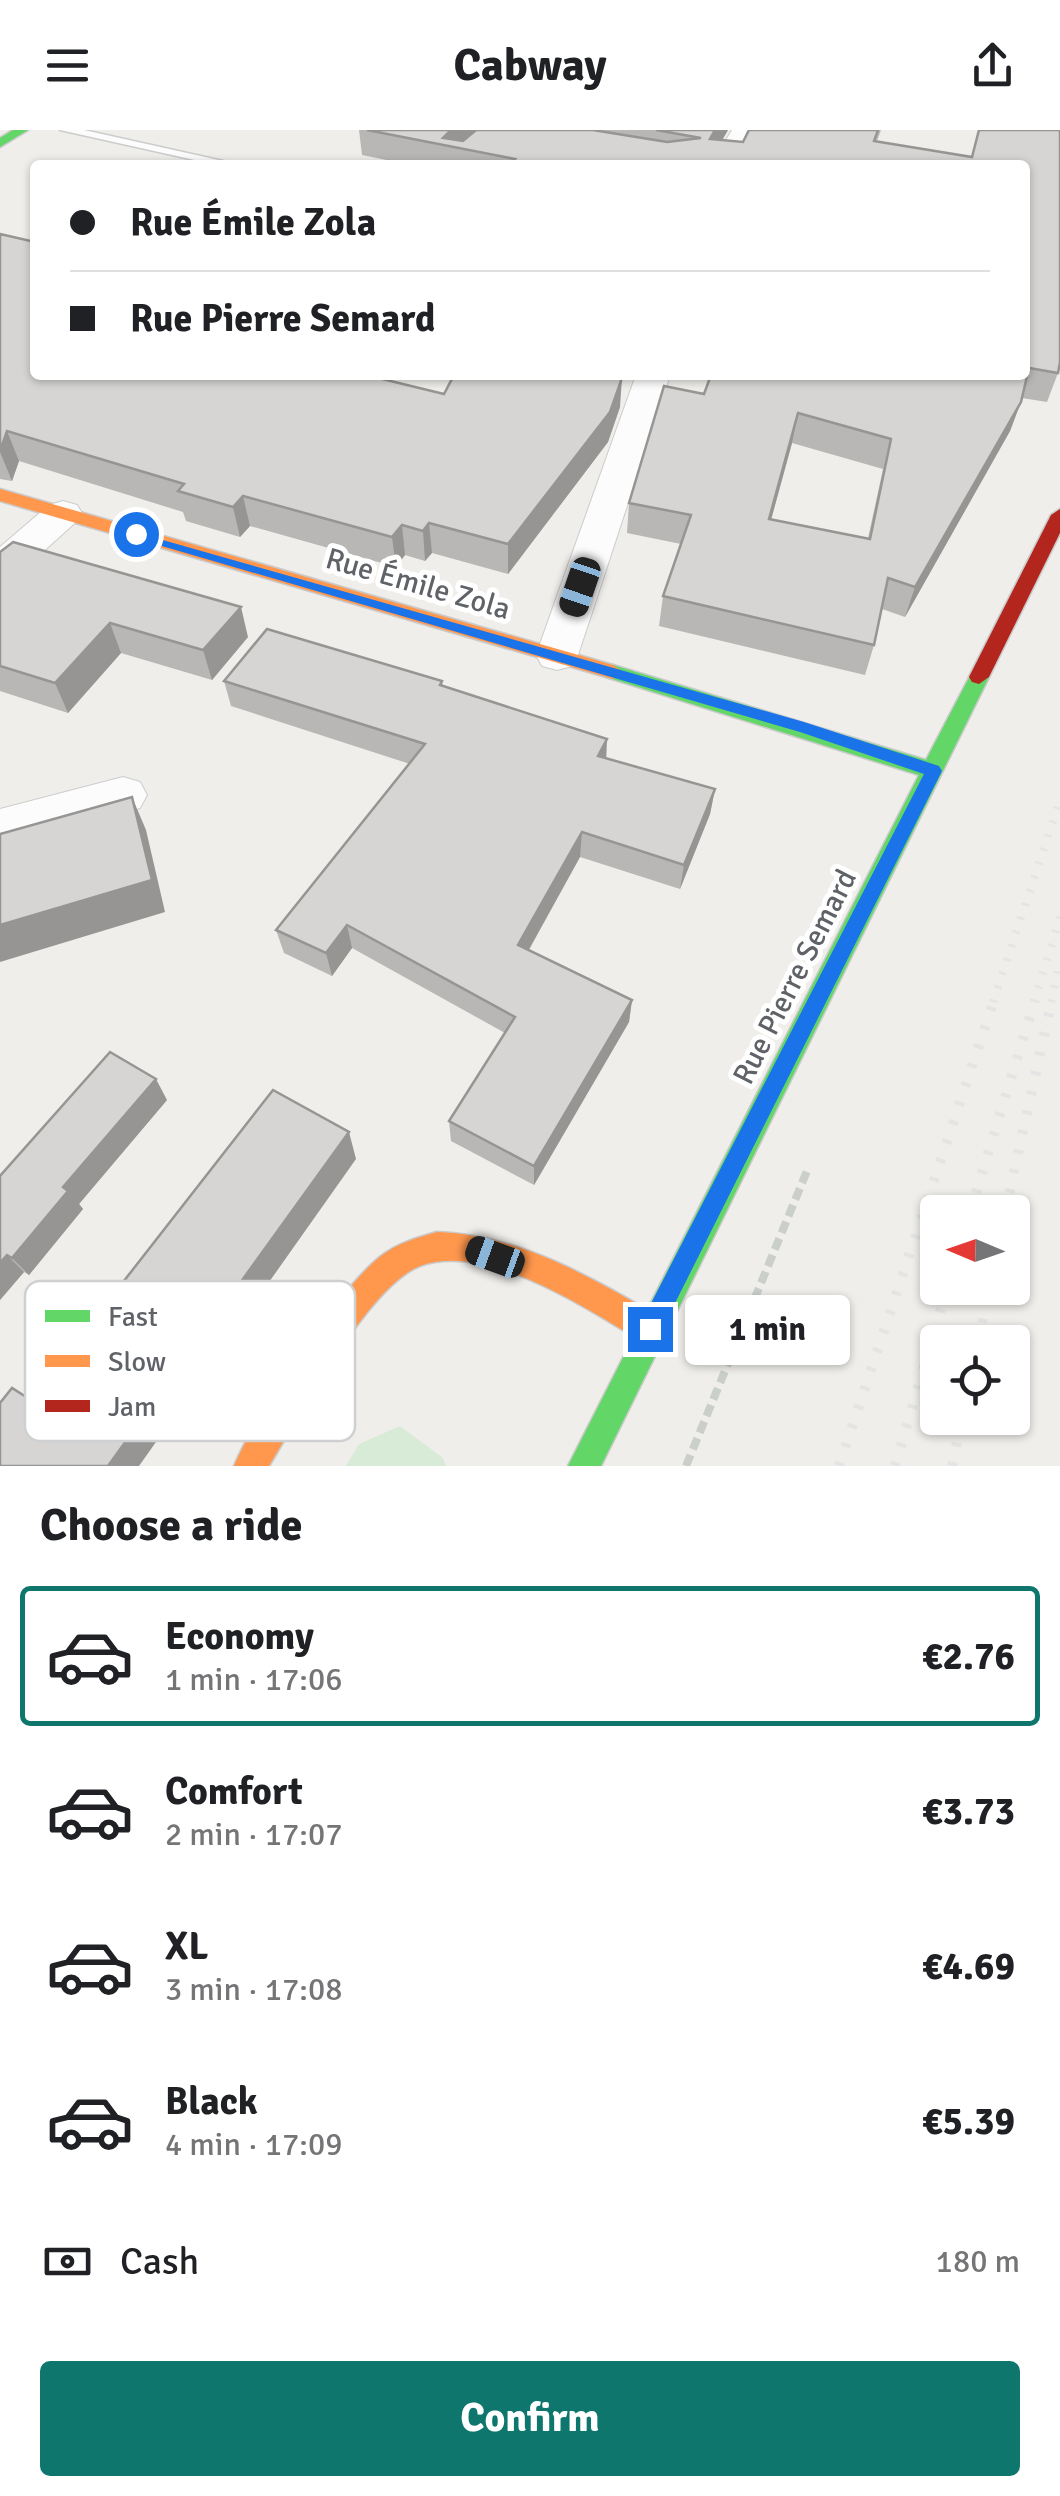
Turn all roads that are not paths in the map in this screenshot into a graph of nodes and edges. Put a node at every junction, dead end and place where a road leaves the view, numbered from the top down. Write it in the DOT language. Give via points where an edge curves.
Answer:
graph roads {
  1 [pos="22,130"];
  2 [pos="66,130"];
  3 [pos="745,130"];
  4 [pos="0,143"];
  5 [pos="211,160"];
  6 [pos="728,160"];
  7 [pos="651,380"];
  8 [pos="0,495"];
  9 [pos="63,512"];
  10 [pos="1060,515"];
  11 [pos="0,569"];
  12 [pos="557,655"];
  13 [pos="934,771"];
  14 [pos="123,795"];
  15 [pos="0,828"];
  16 [pos="355,1311"];
  17 [pos="650,1329"];
  18 [pos="267,1441"];
  19 [pos="250,1466"];
  20 [pos="584,1466"];
  1 -- 4 [label="street"];
  2 -- 5 [label="lane"];
  3 -- 6 [label="street"];
  7 -- 12 [label="street"];
  8 -- 9 [label="street, Rue Émile Zola"];
  9 -- 11 [label="street"];
  9 -- 12 [label="street, Rue Émile Zola"];
  10 -- 13 [label="street, Rue Pierre Semard"];
  12 -- 13 [label="street, Rue Émile Zola"];
  13 -- 17 [label="street, Rue Pierre Semard"];
  14 -- 15 [label="street"];
  16 -- 17 [label="street" via="373,1284 409,1254 464,1246 589,1292"];
  17 -- 20 [label="street, Rue Pierre Semard"];
  18 -- 19 [label="street"];
}
